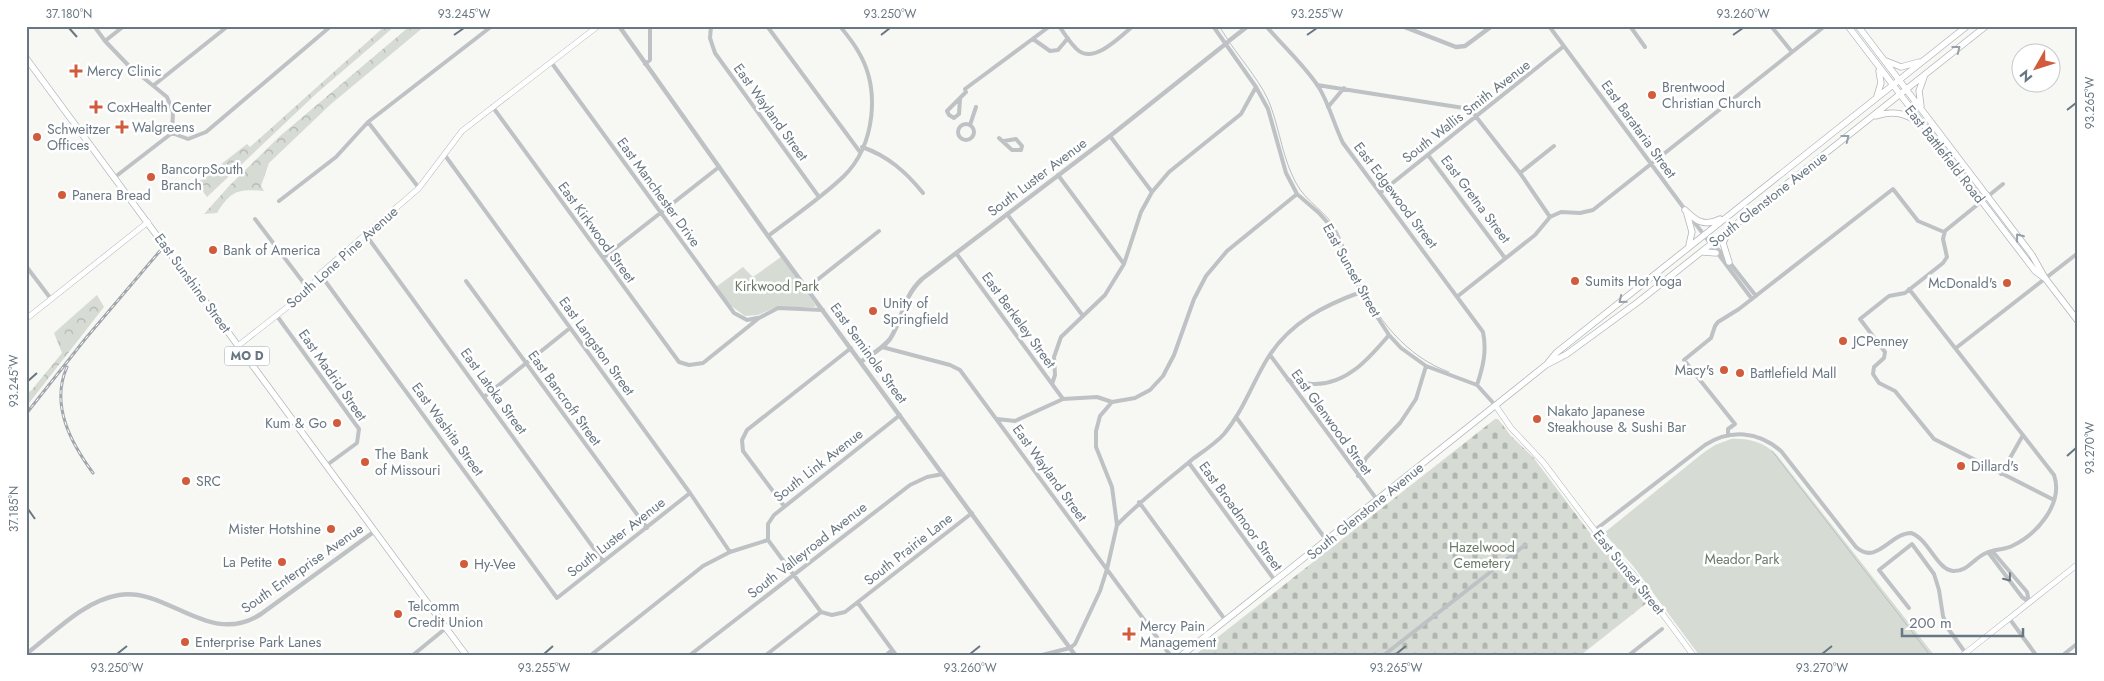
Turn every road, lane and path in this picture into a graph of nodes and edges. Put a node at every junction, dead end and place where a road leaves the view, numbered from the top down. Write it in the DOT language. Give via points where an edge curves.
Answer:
graph roads {
  1 [pos="94,26"];
  2 [pos="124,26"];
  3 [pos="228,26"];
  4 [pos="331,26"];
  5 [pos="492,26"];
  6 [pos="598,26"];
  7 [pos="619,26"];
  8 [pos="650,26"];
  9 [pos="711,26"];
  10 [pos="766,26"];
  11 [pos="840,26"];
  12 [pos="1050,26"];
  13 [pos="1059,26"];
  14 [pos="1133,26"];
  15 [pos="1213,26"];
  16 [pos="1248,26"];
  17 [pos="1266,26"];
  18 [pos="1402,26"];
  19 [pos="1492,26"];
  20 [pos="1549,26"];
  21 [pos="1630,26"];
  22 [pos="1772,26"];
  23 [pos="1825,26"];
  24 [pos="1848,26"];
  25 [pos="1858,26"];
  26 [pos="1967,26"];
  27 [pos="1986,26"];
  28 [pos="1068,38"];
  29 [pos="1033,39"];
  30 [pos="105,41"];
  31 [pos="1228,41"];
  32 [pos="1564,46"];
  33 [pos="1645,47"];
  34 [pos="1792,52"];
  35 [pos="1882,57"];
  36 [pos="26,58"];
  37 [pos="550,61"];
  38 [pos="1924,61"];
  39 [pos="645,64"];
  40 [pos="1876,65"];
  41 [pos="1929,71"];
  42 [pos="1899,80"];
  43 [pos="154,85"];
  44 [pos="1317,85"];
  45 [pos="1892,86"];
  46 [pos="1256,87"];
  47 [pos="1344,88"];
  48 [pos="1906,90"];
  49 [pos="1899,96"];
  50 [pos="960,98"];
  51 [pos="1874,100"];
  52 [pos="492,106"];
  53 [pos="976,107"];
  54 [pos="1328,107"];
  55 [pos="1924,113"];
  56 [pos="1476,116"];
  57 [pos="1870,118"];
  58 [pos="368,122"];
  59 [pos="970,125"];
  60 [pos="1924,128"];
  61 [pos="172,133"];
  62 [pos="1110,136"];
  63 [pos="999,138"];
  64 [pos="1004,141"];
  65 [pos="1554,146"];
  66 [pos="862,147"];
  67 [pos="860,152"];
  68 [pos="444,154"];
  69 [pos="1428,154"];
  70 [pos="1650,164"];
  71 [pos="719,167"];
  72 [pos="1520,173"];
  73 [pos="1058,174"];
  74 [pos="115,177"];
  75 [pos="2003,184"];
  76 [pos="419,188"];
  77 [pos="1152,192"];
  78 [pos="923,193"];
  79 [pos="1380,193"];
  80 [pos="1297,194"];
  81 [pos="1987,197"];
  82 [pos="818,198"];
  83 [pos="279,200"];
  84 [pos="1981,201"];
  85 [pos="1685,210"];
  86 [pos="660,213"];
  87 [pos="1731,213"];
  88 [pos="1007,214"];
  89 [pos="1550,217"];
  90 [pos="255,219"];
  91 [pos="148,222"];
  92 [pos="1730,230"];
  93 [pos="879,231"];
  94 [pos="1944,232"];
  95 [pos="366,235"];
  96 [pos="1704,235"];
  97 [pos="768,236"];
  98 [pos="1711,244"];
  99 [pos="1686,249"];
  100 [pos="1701,252"];
  101 [pos="956,253"];
  102 [pos="1716,253"];
  103 [pos="2078,253"];
  104 [pos="603,258"];
  105 [pos="1505,258"];
  106 [pos="1729,262"];
  107 [pos="1124,264"];
  108 [pos="26,266"];
  109 [pos="320,274"];
  110 [pos="2045,278"];
  111 [pos="466,281"];
  112 [pos="807,288"];
  113 [pos="1909,289"];
  114 [pos="309,290"];
  115 [pos="1361,292"];
  116 [pos="1458,296"];
  117 [pos="1756,296"];
  118 [pos="1752,299"];
  119 [pos="51,300"];
  120 [pos="824,310"];
  121 [pos="277,316"];
  122 [pos="1082,316"];
  123 [pos="759,318"];
  124 [pos="26,319"];
  125 [pos="2078,321"];
  126 [pos="570,328"];
  127 [pos="1389,335"];
  128 [pos="239,345"];
  129 [pos="882,347"];
  130 [pos="851,348"];
  131 [pos="1956,348"];
  132 [pos="1270,355"];
  133 [pos="862,361"];
  134 [pos="526,363"];
  135 [pos="1546,365"];
  136 [pos="1426,366"];
  137 [pos="1288,380"];
  138 [pos="1052,384"];
  139 [pos="1477,385"];
  140 [pos="484,397"];
  141 [pos="1062,399"];
  142 [pos="1112,402"];
  143 [pos="1496,406"];
  144 [pos="900,415"];
  145 [pos="1236,418"];
  146 [pos="997,419"];
  147 [pos="1728,435"];
  148 [pos="2023,435"];
  149 [pos="1189,463"];
  150 [pos="327,465"];
  151 [pos="943,474"];
  152 [pos="2001,474"];
  153 [pos="1358,476"];
  154 [pos="690,493"];
  155 [pos="2054,500"];
  156 [pos="1378,501"];
  157 [pos="1139,502"];
  158 [pos="784,506"];
  159 [pos="972,513"];
  160 [pos="1117,525"];
  161 [pos="646,528"];
  162 [pos="1595,530"];
  163 [pos="374,531"];
  164 [pos="768,540"];
  165 [pos="1327,541"];
  166 [pos="1525,545"];
  167 [pos="2006,548"];
  168 [pos="730,552"];
  169 [pos="1990,552"];
  170 [pos="603,561"];
  171 [pos="2005,564"];
  172 [pos="2078,564"];
  173 [pos="1107,569"];
  174 [pos="793,574"];
  175 [pos="1276,582"];
  176 [pos="557,598"];
  177 [pos="2029,602"];
  178 [pos="858,603"];
  179 [pos="1909,608"];
  180 [pos="821,612"];
  181 [pos="2009,618"];
  182 [pos="1226,621"];
  183 [pos="446,628"];
  184 [pos="1662,628"];
  185 [pos="2078,643"];
  186 [pos="1070,648"];
  187 [pos="892,650"];
  188 [pos="26,654"];
  189 [pos="1965,654"];
  190 [pos="413,655"];
  191 [pos="466,655"];
  192 [pos="591,655"];
  193 [pos="690,655"];
  194 [pos="766,655"];
  195 [pos="886,655"];
  196 [pos="896,655"];
  197 [pos="1042,655"];
  198 [pos="1075,655"];
  199 [pos="1170,655"];
  200 [pos="1182,655"];
  201 [pos="1384,655"];
  202 [pos="1629,655"];
  203 [pos="1693,655"];
  204 [pos="2036,655"];
  205 [pos="2063,655"];
  1 -- 30 [label="street"];
  2 -- 30 [label="street"];
  3 -- 43 [label="street"];
  4 -- 61 [label="street" via="206,132 188,139"];
  5 -- 58 [label="street"];
  6 -- 37 [label="main road, South Lone Pine Avenue"];
  7 -- 39 [label="street, East Seminole Street"];
  8 -- 39 [label="street" via="650,60"];
  9 -- 82 [label="street, East Wayland Street" via="710,38 715,53"];
  10 -- 67 [label="street"];
  11 -- 66 [label="street" via="859,52 870,83 872,118"];
  12 -- 29 [label="street"];
  13 -- 28 [label="street"];
  14 -- 28 [label="street" via="1098,53 1079,52"];
  15 -- 31 [label="street, East Sunset Street"];
  16 -- 31 [label="street, South Luster Avenue"];
  17 -- 44 [label="street, East Edgewood Street"];
  18 -- 19 [label="street" via="1456,47 1465,46"];
  20 -- 32 [label="street, East Barataria Street"];
  21 -- 33 [label="street"];
  22 -- 34 [label="street"];
  23 -- 34 [label="street"];
  24 -- 40 [label="main road, East Battlefield Road"];
  25 -- 35 [label="main road, East Battlefield Road"];
  26 -- 38 [label="main road, South Glenstone Avenue"];
  41 -- 27 [label="main road, South Glenstone Avenue, one-way"];
  28 -- 29 [label="street" via="1058,50 1050,50"];
  29 -- 50 [label="street"];
  30 -- 43 [label="street" via="129,66"];
  31 -- 46 [label="street, East Sunset Street"];
  31 -- 62 [label="street, South Luster Avenue"];
  32 -- 56 [label="street, South Wallis Smith Avenue"];
  32 -- 70 [label="street, East Barataria Street"];
  34 -- 70 [label="street"];
  35 -- 38 [label="main road" via="1901,67"];
  35 -- 42 [label="main road, East Battlefield Road"];
  36 -- 74 [label="main road, East Sunshine Street / MO D"];
  37 -- 52 [label="main road, South Lone Pine Avenue"];
  37 -- 86 [label="street, East Manchester Drive"];
  38 -- 42 [label="main road, South Glenstone Avenue"];
  39 -- 71 [label="street, East Seminole Street"];
  40 -- 45 [label="main road, East Battlefield Road"];
  40 -- 51 [label="main road" via="1881,83"];
  41 -- 48 [label="main road, South Glenstone Avenue"];
  41 -- 55 [label="main road" via="1919,91"];
  42 -- 45 [label="main road, South Glenstone Avenue"];
  42 -- 48 [label="main road, East Battlefield Road"];
  43 -- 61 [label="street" via="167,97 173,112"];
  44 -- 47 [label="street"];
  44 -- 54 [label="street, East Edgewood Street"];
  45 -- 49 [label="main road, East Battlefield Road"];
  45 -- 51 [label="main road, South Glenstone Avenue"];
  46 -- 77 [label="street" via="1241,114 1169,172"];
  46 -- 80 [label="street, East Sunset Street" via="1268,108 1286,173"];
  47 -- 54 [label="street"];
  47 -- 56 [label="street" via="1470,109"];
  48 -- 49 [label="main road, South Glenstone Avenue"];
  48 -- 55 [label="main road, East Battlefield Road"];
  49 -- 57 [label="main road, South Glenstone Avenue"];
  49 -- 60 [label="main road, East Battlefield Road"];
  50 -- 50 [label="street" via="947,111 949,116 954,118 959,114"];
  51 -- 87 [label="main road, South Glenstone Avenue"];
  52 -- 68 [label="main road, South Lone Pine Avenue" via="462,131"];
  52 -- 104 [label="street, East Kirkwood Street"];
  53 -- 59 [label="street"];
  54 -- 79 [label="street, East Edgewood Street" via="1343,143"];
  55 -- 81 [label="main road, East Battlefield Road"];
  56 -- 69 [label="street, South Wallis Smith Avenue"];
  56 -- 72 [label="street"];
  57 -- 60 [label="main road" via="1896,112 1909,116"];
  92 -- 57 [label="main road, South Glenstone Avenue, one-way"];
  58 -- 76 [label="street"];
  58 -- 83 [label="street" via="336,157"];
  59 -- 59 [label="street" via="964,124 959,128 962,139 973,135 974,129"];
  60 -- 84 [label="main road, East Battlefield Road"];
  61 -- 74 [label="street"];
  62 -- 73 [label="street, South Luster Avenue"];
  62 -- 77 [label="street"];
  63 -- 64 [label="street"];
  64 -- 64 [label="street" via="1012,150 1021,150 1022,146 1016,140"];
  65 -- 72 [label="street"];
  66 -- 67 [label="street"];
  66 -- 78 [label="street" via="879,152 897,165"];
  67 -- 82 [label="street" via="844,175"];
  68 -- 76 [label="main road, South Lone Pine Avenue"];
  68 -- 126 [label="street, East Langston Street"];
  69 -- 79 [label="street, South Wallis Smith Avenue"];
  69 -- 105 [label="street, East Gretna Street"];
  70 -- 85 [label="street, East Barataria Street"];
  70 -- 89 [label="street" via="1593,210 1561,212"];
  71 -- 86 [label="street"];
  71 -- 97 [label="street, East Seminole Street"];
  72 -- 89 [label="street"];
  73 -- 88 [label="street, South Luster Avenue"];
  73 -- 107 [label="street"];
  74 -- 91 [label="main road, East Sunshine Street / MO D"];
  75 -- 81 [label="street"];
  76 -- 95 [label="main road, South Lone Pine Avenue"];
  77 -- 107 [label="street"];
  79 -- 116 [label="street, East Edgewood Street"];
  80 -- 115 [label="street, East Sunset Street" via="1334,230"];
  80 -- 142 [label="street" via="1227,251 1206,276 1163,376 1150,390 1135,398"];
  81 -- 84 [label="street"];
  110 -- 81 [label="main road, East Battlefield Road, one-way" via="2032,255"];
  82 -- 97 [label="street"];
  84 -- 94 [label="street"];
  84 -- 110 [label="main road, East Battlefield Road" via="2035,271"];
  85 -- 87 [label="main road" via="1704,223 1715,222"];
  85 -- 96 [label="street, East Barataria Street"];
  85 -- 99 [label="main road" via="1692,232"];
  86 -- 104 [label="street"];
  86 -- 123 [label="street, East Manchester Drive" via="734,313 747,320"];
  87 -- 96 [label="main road, South Glenstone Avenue"];
  88 -- 101 [label="street, South Luster Avenue"];
  88 -- 122 [label="street"];
  89 -- 105 [label="street" via="1535,235"];
  90 -- 114 [label="street"];
  91 -- 119 [label="main road"];
  91 -- 128 [label="main road, East Sunshine Street / MO D"];
  92 -- 98 [label="main road, South Glenstone Avenue"];
  92 -- 106 [label="main road" via="1724,243"];
  93 -- 112 [label="street"];
  94 -- 113 [label="street" via="1946,260"];
  94 -- 117 [label="street" via="1918,221 1893,189"];
  95 -- 109 [label="main road, South Lone Pine Avenue"];
  95 -- 140 [label="street, East Latoka Street"];
  96 -- 98 [label="street, East Barataria Street"];
  96 -- 99 [label="main road, South Glenstone Avenue"];
  97 -- 112 [label="street, East Seminole Street"];
  98 -- 100 [label="main road, South Glenstone Avenue"];
  98 -- 102 [label="street"];
  98 -- 106 [label="street"];
  99 -- 135 [label="main road, South Glenstone Avenue, one-way" via="1556,353"];
  100 -- 102 [label="main road"];
  100 -- 135 [label="main road, South Glenstone Avenue" via="1567,354"];
  101 -- 129 [label="street, South Luster Avenue" via="913,288 891,337"];
  101 -- 138 [label="street, East Berkeley Street"];
  102 -- 118 [label="street"];
  103 -- 110 [label="street"];
  104 -- 123 [label="street, East Kirkwood Street" via="679,362 689,365 703,363"];
  105 -- 116 [label="street"];
  106 -- 117 [label="street"];
  107 -- 122 [label="street" via="1105,295"];
  108 -- 119 [label="street"];
  109 -- 114 [label="main road, South Lone Pine Avenue"];
  109 -- 176 [label="street, East Washita Street"];
  110 -- 125 [label="main road, East Battlefield Road"];
  110 -- 131 [label="street"];
  111 -- 134 [label="street, East Bancroft Street"];
  112 -- 120 [label="street, East Seminole Street"];
  113 -- 131 [label="street"];
  113 -- 152 [label="street" via="1900,295 1889,296 1860,319 1885,352 1884,358 1873,369 1874,377 1895,391 1934,440"];
  114 -- 121 [label="main road, South Lone Pine Avenue"];
  115 -- 127 [label="street, East Sunset Street"];
  115 -- 132 [label="street" via="1310,315"];
  116 -- 139 [label="street, East Edgewood Street" via="1483,332 1483,367"];
  117 -- 118 [label="street"];
  118 -- 147 [label="street" via="1718,322 1711,338 1684,360 1735,424 1728,429"];
  119 -- 124 [label="main road"];
  120 -- 123 [label="street" via="778,308"];
  120 -- 130 [label="street, East Seminole Street"];
  121 -- 128 [label="main road, South Lone Pine Avenue"];
  121 -- 150 [label="street, East Madrid Street" via="359,429 357,443"];
  122 -- 138 [label="street" via="1062,337 1054,357"];
  126 -- 134 [label="street"];
  126 -- 154 [label="street, East Langston Street"];
  127 -- 136 [label="street, East Sunset Street"];
  127 -- 137 [label="street" via="1368,360 1336,380 1316,384"];
  128 -- 150 [label="main road, East Sunshine Street / MO D"];
  129 -- 133 [label="street, South Luster Avenue"];
  129 -- 146 [label="street, East Wayland Street" via="960,370"];
  130 -- 133 [label="street, East Seminole Street"];
  130 -- 158 [label="street" via="747,430 742,440 744,451"];
  131 -- 148 [label="street"];
  132 -- 137 [label="street, East Glenwood Street"];
  132 -- 145 [label="street"];
  133 -- 144 [label="street, East Seminole Street"];
  134 -- 140 [label="street"];
  134 -- 161 [label="street, East Bancroft Street"];
  135 -- 143 [label="main road, South Glenstone Avenue"];
  136 -- 139 [label="street, East Sunset Street"];
  136 -- 153 [label="street" via="1416,399 1400,423 1366,458"];
  137 -- 153 [label="street, East Glenwood Street"];
  138 -- 141 [label="street, East Berkeley Street"];
  139 -- 143 [label="street, East Sunset Street"];
  140 -- 170 [label="street, East Latoka Street"];
  141 -- 142 [label="street" via="1097,397"];
  141 -- 146 [label="street" via="1015,420"];
  142 -- 160 [label="street" via="1100,416 1096,447 1112,487"];
  143 -- 156 [label="main road, South Glenstone Avenue"];
  143 -- 162 [label="main road, East Sunset Street" via="1511,428 1544,462"];
  144 -- 151 [label="street, East Seminole Street"];
  144 -- 158 [label="street, South Link Avenue"];
  145 -- 149 [label="street" via="1223,435"];
  145 -- 165 [label="street"];
  146 -- 173 [label="street, East Wayland Street"];
  147 -- 162 [label="street" via="1699,449"];
  147 -- 169 [label="street" via="1756,436 1774,445 1862,551 1876,552 1900,535 1911,533 1922,540 1945,568 1953,571 1965,568"];
  148 -- 152 [label="street"];
  148 -- 155 [label="street" via="2054,475"];
  149 -- 157 [label="street"];
  149 -- 175 [label="street, East Broadmoor Street"];
  150 -- 163 [label="main road, East Sunshine Street / MO D"];
  151 -- 159 [label="street, East Seminole Street"];
  151 -- 174 [label="street, South Valleyroad Avenue" via="910,485"];
  152 -- 155 [label="street"];
  153 -- 156 [label="street, East Glenwood Street"];
  154 -- 161 [label="street, South Luster Avenue"];
  154 -- 168 [label="street, East Langston Street"];
  155 -- 167 [label="street" via="2035,530"];
  156 -- 165 [label="main road, South Glenstone Avenue"];
  157 -- 160 [label="street"];
  157 -- 182 [label="street"];
  158 -- 164 [label="street, South Link Avenue" via="768,524"];
  159 -- 178 [label="street, South Prairie Lane"];
  159 -- 186 [label="street, East Seminole Street"];
  160 -- 173 [label="street"];
  161 -- 170 [label="street, South Luster Avenue"];
  162 -- 203 [label="main road, East Sunset Street" via="1633,574"];
  163 -- 183 [label="main road, East Sunshine Street / MO D"];
  163 -- 188 [label="street, South Enterprise Avenue" via="261,614 243,622 234,625 214,623 141,596 122,595 100,601 82,611"];
  164 -- 168 [label="street"];
  164 -- 174 [label="street"];
  165 -- 175 [label="main road, South Glenstone Avenue"];
  166 -- 201 [label="street"];
  167 -- 169 [label="street"];
  167 -- 171 [label="street" via="2002,555"];
  168 -- 192 [label="street" via="703,566"];
  169 -- 171 [label="street"];
  169 -- 177 [label="street, one-way"];
  170 -- 176 [label="street, South Luster Avenue"];
  171 -- 177 [label="street" via="2027,592"];
  172 -- 177 [label="main road"];
  173 -- 186 [label="street" via="1079,639"];
  173 -- 199 [label="street, East Wayland Street"];
  174 -- 180 [label="street"];
  174 -- 193 [label="street, South Valleyroad Avenue"];
  175 -- 182 [label="main road, South Glenstone Avenue"];
  177 -- 181 [label="main road"];
  178 -- 180 [label="street, South Prairie Lane" via="845,612 832,615"];
  178 -- 187 [label="street"];
  179 -- 189 [label="street" via="1879,570 1912,544 1934,574 1947,627"];
  180 -- 194 [label="street"];
  181 -- 189 [label="main road"];
  181 -- 204 [label="street"];
  182 -- 200 [label="main road, South Glenstone Avenue"];
  183 -- 190 [label="street"];
  183 -- 191 [label="main road, East Sunshine Street / MO D"];
  184 -- 202 [label="street"];
  185 -- 205 [label="street"];
  186 -- 197 [label="street"];
  186 -- 198 [label="street, East Seminole Street"];
  187 -- 195 [label="street"];
  187 -- 196 [label="street"];
}
